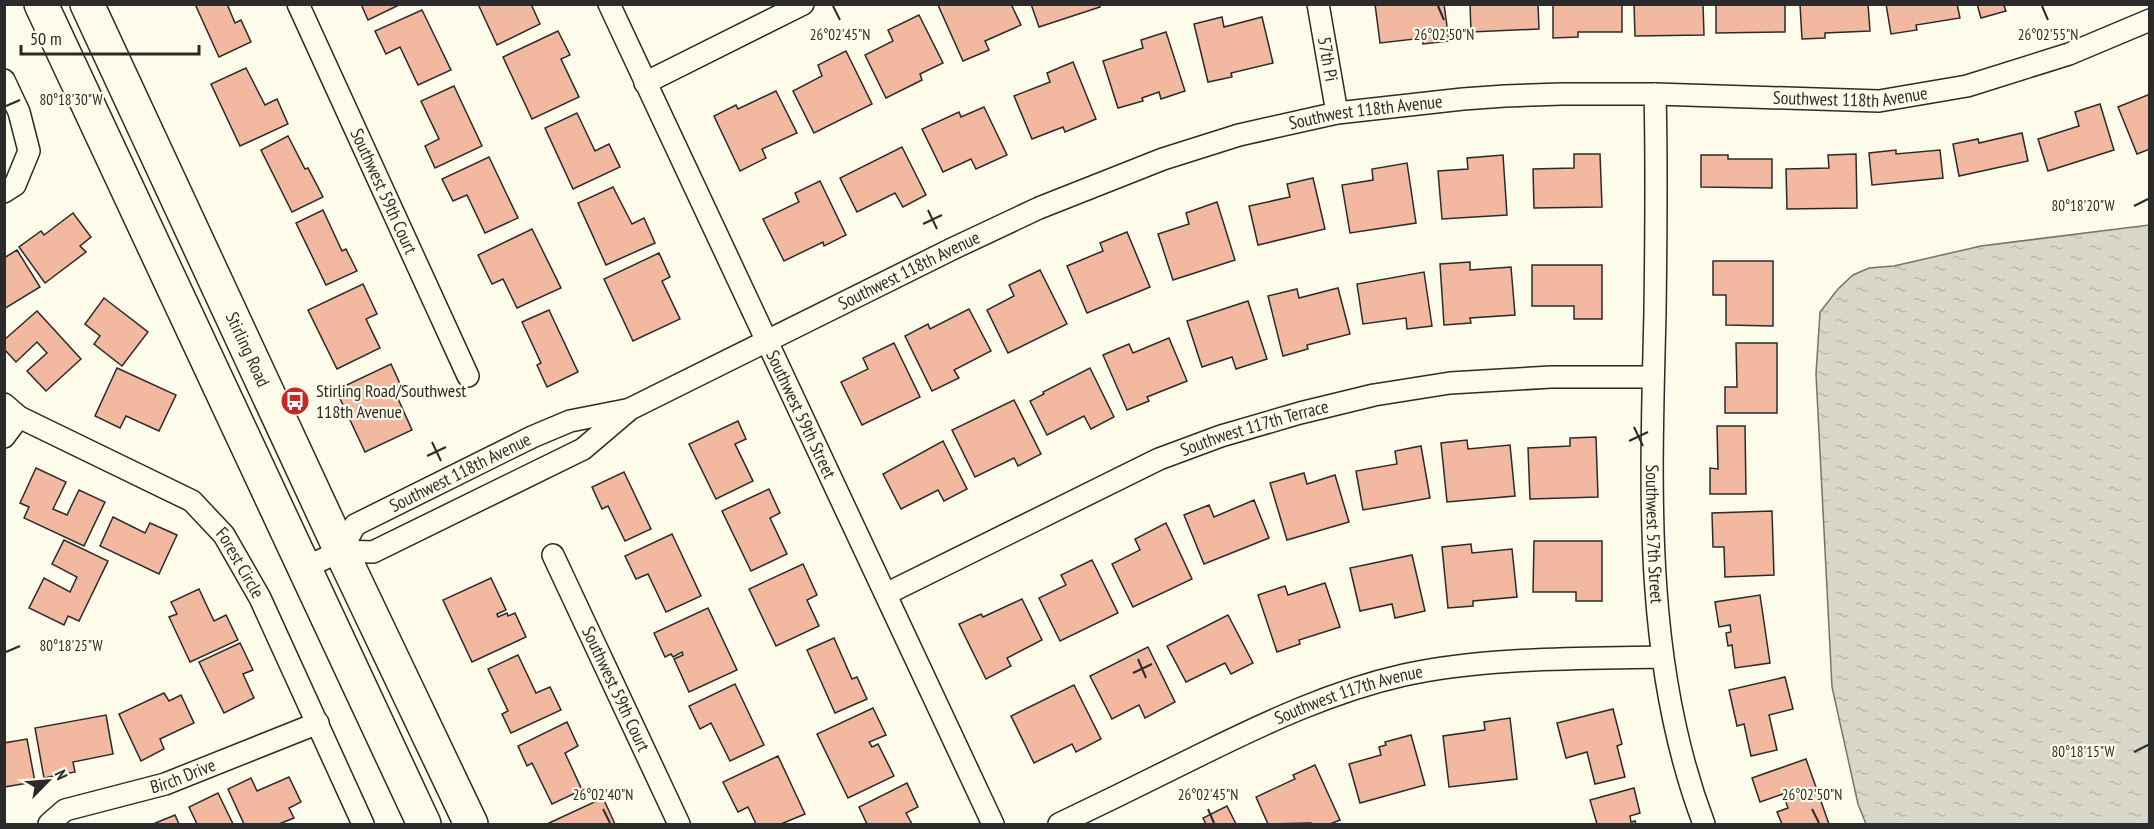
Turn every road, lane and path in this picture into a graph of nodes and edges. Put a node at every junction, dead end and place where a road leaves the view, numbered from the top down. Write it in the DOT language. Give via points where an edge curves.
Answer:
graph roads {
  1 [pos="41,4"];
  2 [pos="87,4"];
  3 [pos="298,4"];
  4 [pos="609,4"];
  5 [pos="803,4"];
  6 [pos="1318,4"];
  7 [pos="2150,20"];
  8 [pos="4,80"];
  9 [pos="645,83"];
  10 [pos="1655,94"];
  11 [pos="1337,113"];
  12 [pos="4,192"];
  13 [pos="765,341"];
  14 [pos="468,376"];
  15 [pos="1652,377"];
  16 [pos="630,410"];
  17 [pos="12,411"];
  18 [pos="4,436"];
  19 [pos="341,551"];
  20 [pos="553,555"];
  21 [pos="304,568"];
  22 [pos="886,594"];
  23 [pos="1662,657"];
  24 [pos="318,723"];
  25 [pos="49,825"];
  26 [pos="363,825"];
  27 [pos="424,825"];
  28 [pos="471,825"];
  29 [pos="679,825"];
  30 [pos="993,825"];
  31 [pos="1059,825"];
  32 [pos="1704,825"];
  1 -- 21 [label="main road"];
  2 -- 19 [label="main road, Stirling Road"];
  3 -- 14 [label="street, Southwest 59th Court"];
  4 -- 9 [label="street, Southwest 59th Street"];
  5 -- 9 [label="street"];
  6 -- 11 [label="street, 57th Pi"];
  7 -- 10 [label="street, Southwest 118th Avenue" via="2069,54 1967,86 1879,101"];
  8 -- 12 [label="street" via="19,112 29,151 15,185"];
  9 -- 13 [label="street, Southwest 59th Street"];
  10 -- 11 [label="street, Southwest 118th Avenue" via="1462,99"];
  10 -- 15 [label="street, Southwest 57th Street" via="1658,175"];
  11 -- 13 [label="street, Southwest 118th Avenue" via="1239,135 1163,159 1039,207"];
  13 -- 16 [label="street, Southwest 118th Avenue"];
  13 -- 22 [label="street, Southwest 59th Street"];
  15 -- 22 [label="street, Southwest 117th Terrace" via="1450,383 1374,395 1299,413 1159,459"];
  15 -- 23 [label="street, Southwest 57th Street" via="1652,531"];
  16 -- 19 [label="street, Southwest 118th Avenue" via="583,449 415,532 373,552"];
  16 -- 19 [label="street, Southwest 118th Avenue" via="570,421 521,442 355,525"];
  17 -- 18 [label="street"];
  17 -- 24 [label="street, Forest Circle" via="192,501 224,535 260,598"];
  19 -- 21 [label="street, Southwest 118th Avenue"];
  19 -- 28 [label="main road, Stirling Road"];
  20 -- 29 [label="street, Southwest 59th Court"];
  21 -- 27 [label="main road"];
  22 -- 30 [label="street, Southwest 59th Street"];
  23 -- 31 [label="street, Southwest 117th Avenue" via="1486,664 1406,675 1347,691 1256,728"];
  23 -- 32 [label="street, Southwest 57th Street" via="1677,736"];
  24 -- 25 [label="street, Birch Drive" via="165,784 65,810"];
  24 -- 26 [label="street, Forest Circle"];
}
